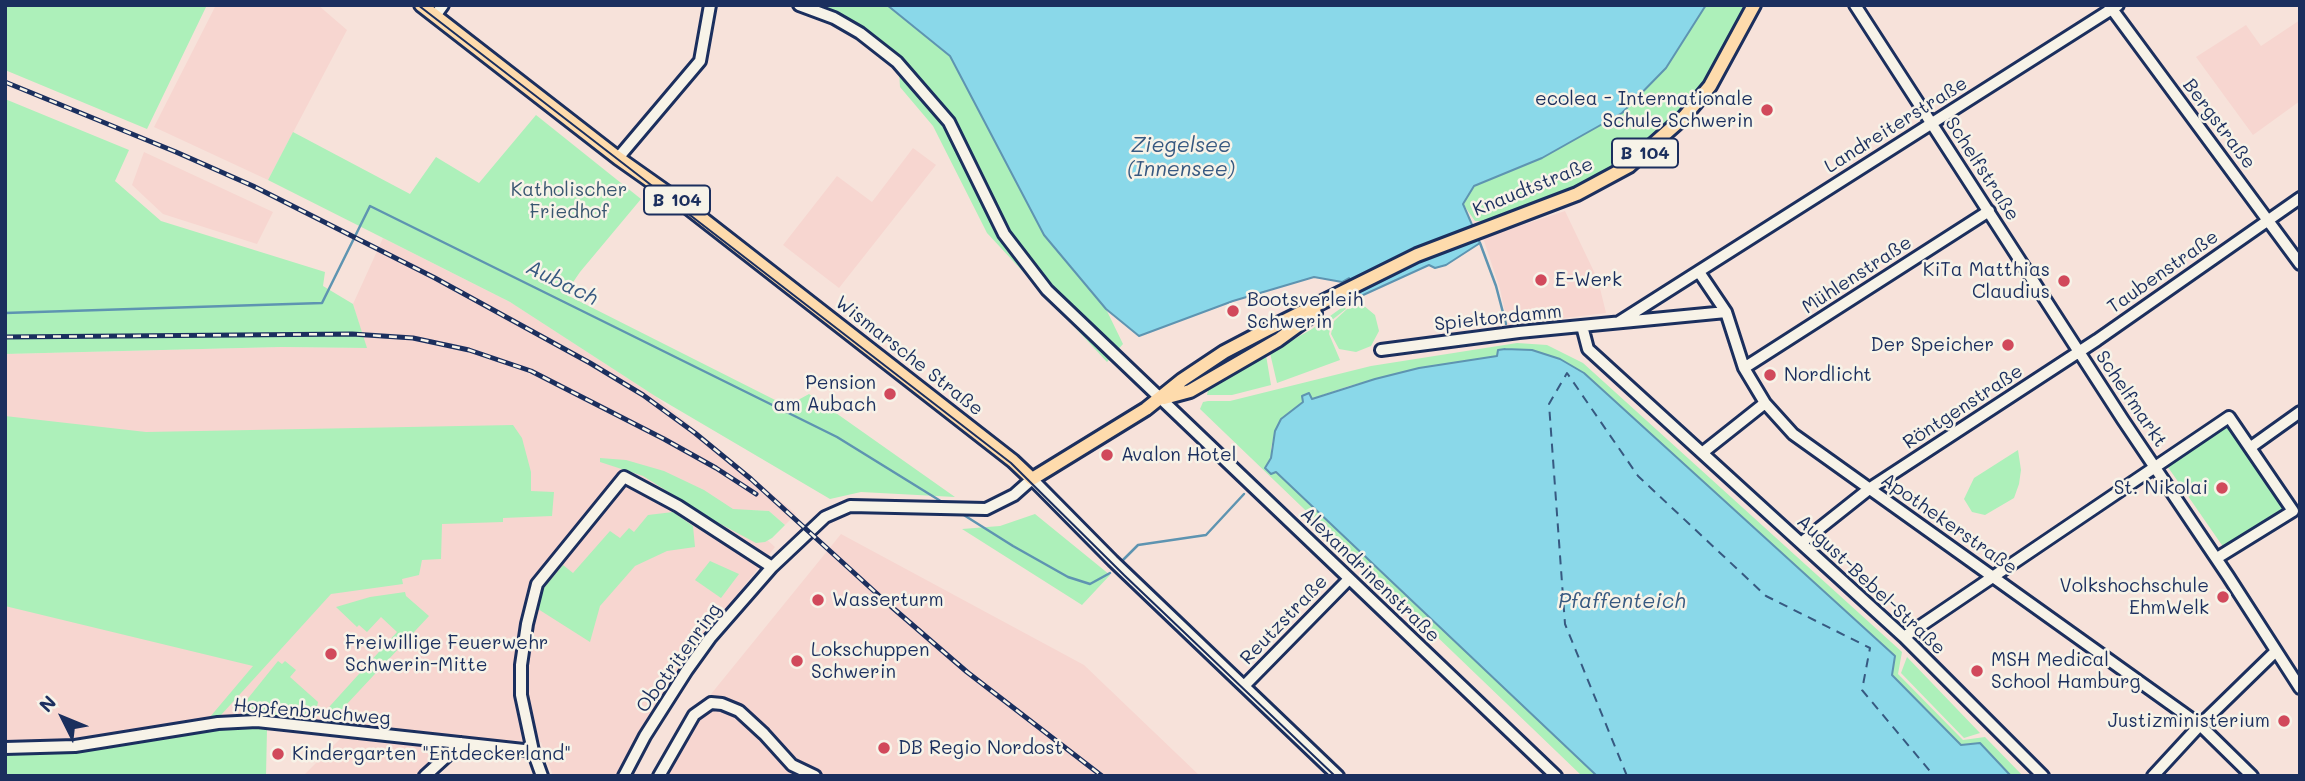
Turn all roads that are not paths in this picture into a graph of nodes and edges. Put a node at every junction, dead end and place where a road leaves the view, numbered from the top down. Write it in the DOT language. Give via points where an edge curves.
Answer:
graph roads {
  1 [pos="421,5"];
  2 [pos="710,5"];
  3 [pos="799,5"];
  4 [pos="1754,5"];
  5 [pos="1855,5"];
  6 [pos="2113,7"];
  7 [pos="439,10"];
  8 [pos="1931,123"];
  9 [pos="618,158"];
  10 [pos="2300,198"];
  11 [pos="1989,211"];
  12 [pos="2267,220"];
  13 [pos="2300,264"];
  14 [pos="1699,272"];
  15 [pos="1726,312"];
  16 [pos="1619,322"];
  17 [pos="1582,326"];
  18 [pos="1381,350"];
  19 [pos="2079,352"];
  20 [pos="1744,368"];
  21 [pos="1160,399"];
  22 [pos="1765,402"];
  23 [pos="2300,412"];
  24 [pos="2251,447"];
  25 [pos="1702,453"];
  26 [pos="2154,466"];
  27 [pos="1032,479"];
  28 [pos="1869,489"];
  29 [pos="1801,543"];
  30 [pos="2217,558"];
  31 [pos="772,567"];
  32 [pos="1994,577"];
  33 [pos="1349,579"];
  34 [pos="1904,637"];
  35 [pos="2276,651"];
  36 [pos="1244,686"];
  37 [pos="2300,688"];
  38 [pos="2200,725"];
  39 [pos="461,743"];
  40 [pos="5,748"];
  41 [pos="533,751"];
  42 [pos="425,776"];
  43 [pos="542,776"];
  44 [pos="624,776"];
  45 [pos="659,776"];
  46 [pos="815,776"];
  47 [pos="1338,776"];
  48 [pos="1556,776"];
  49 [pos="2043,776"];
  50 [pos="2153,776"];
  51 [pos="2252,776"];
  1 -- 7 [label="main road, Wismarsche Straße / B 104"];
  2 -- 9 [label="street" via="700,61"];
  3 -- 21 [label="street, Alexandrinenstraße" via="860,33 921,88 949,122 1004,234 1022,258 1047,290"];
  4 -- 21 [label="main road, Knaudtstraße / B 104" via="1710,86 1684,117 1629,166 1577,194 1417,255 1224,352"];
  5 -- 8 [label="street, Schelfstraße"];
  6 -- 8 [label="street, Landreiterstraße"];
  6 -- 12 [label="street, Bergstraße"];
  7 -- 9 [label="main road, Wismarsche Straße / B 104"];
  8 -- 11 [label="street, Schelfstraße"];
  8 -- 14 [label="street, Landreiterstraße"];
  9 -- 27 [label="main road, Wismarsche Straße / B 104" via="686,206"];
  10 -- 12 [label="street, Taubenstraße"];
  11 -- 19 [label="street, Schelfstraße"];
  11 -- 20 [label="street, Mühlenstraße"];
  12 -- 13 [label="street, Bergstraße"];
  12 -- 19 [label="street, Taubenstraße"];
  14 -- 15 [label="street, Apothekerstraße"];
  14 -- 16 [label="street, Landreiterstraße"];
  15 -- 16 [label="street, Spieltordamm"];
  15 -- 20 [label="street, Apothekerstraße"];
  16 -- 17 [label="street, Spieltordamm"];
  17 -- 18 [label="street, Spieltordamm"];
  17 -- 25 [label="street, August-Bebel-Straße" via="1588,349"];
  19 -- 26 [label="street, Schelfmarkt"];
  19 -- 28 [label="street, Röntgenstraße"];
  20 -- 22 [label="street, Apothekerstraße"];
  21 -- 27 [label="main road, B 104"];
  21 -- 33 [label="street, Alexandrinenstraße"];
  22 -- 25 [label="street"];
  22 -- 28 [label="street, Apothekerstraße" via="1793,434"];
  23 -- 24 [label="street"];
  24 -- 26 [label="street" via="2229,417"];
  24 -- 30 [label="street" via="2293,511"];
  25 -- 29 [label="street, August-Bebel-Straße"];
  26 -- 30 [label="street, Schelfmarkt"];
  26 -- 32 [label="street"];
  27 -- 31 [label="street, Obotritenring" via="986,509 850,506 825,517"];
  27 -- 36 [label="street, Wismarsche Straße"];
  28 -- 29 [label="street, Röntgenstraße"];
  28 -- 32 [label="street, Apothekerstraße"];
  29 -- 34 [label="street, August-Bebel-Straße"];
  30 -- 35 [label="street, Schelfmarkt"];
  31 -- 41 [label="street" via="624,477 537,584 527,624 521,695"];
  31 -- 44 [label="street, Obotritenring" via="687,670"];
  32 -- 34 [label="street"];
  32 -- 38 [label="street, Apothekerstraße"];
  33 -- 36 [label="street, Reutzstraße"];
  33 -- 48 [label="street, Alexandrinenstraße"];
  34 -- 49 [label="street, August-Bebel-Straße"];
  35 -- 37 [label="street, Schelfmarkt"];
  35 -- 38 [label="street"];
  36 -- 47 [label="street, Wismarsche Straße"];
  38 -- 50 [label="street"];
  38 -- 51 [label="street, Apothekerstraße"];
  39 -- 40 [label="street, Hopfenbruchweg" via="257,721 75,746"];
  39 -- 41 [label="street, Hopfenbruchweg"];
  39 -- 42 [label="street"];
  41 -- 43 [label="street"];
  45 -- 46 [label="street" via="694,715 710,703 739,712 792,765"];
}
